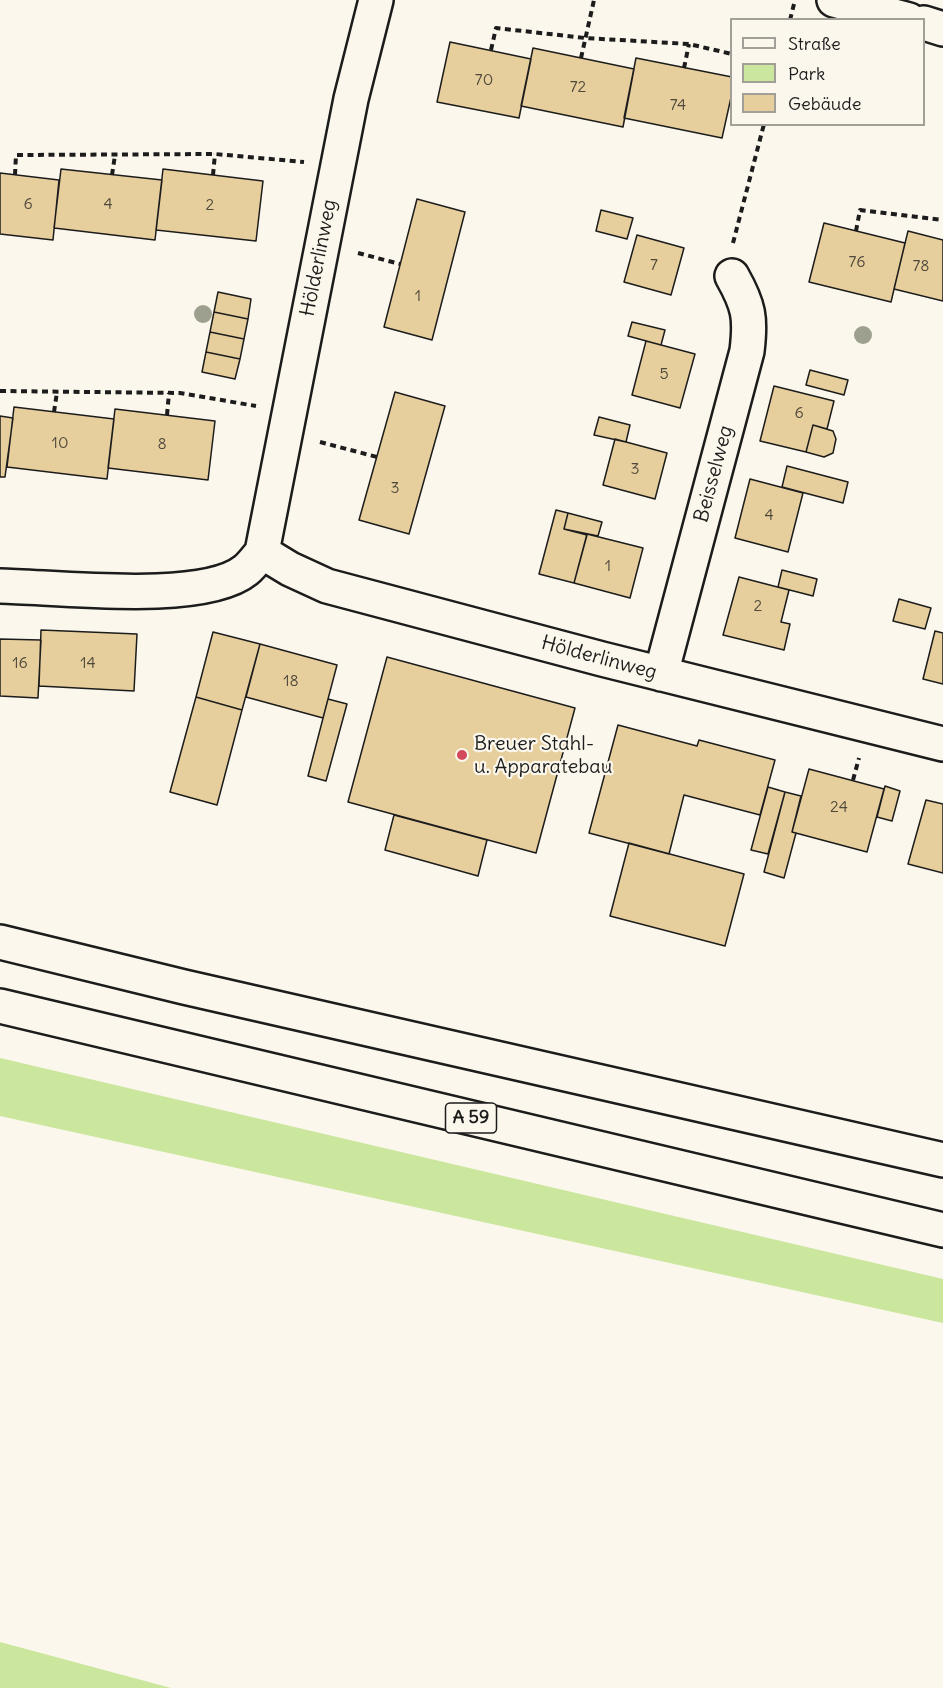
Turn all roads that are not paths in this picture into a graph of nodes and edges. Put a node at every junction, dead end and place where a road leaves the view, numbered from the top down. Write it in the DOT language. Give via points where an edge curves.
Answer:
graph roads {
  1 [pos="375,0"];
  2 [pos="834,0"];
  3 [pos="902,18"];
  4 [pos="925,24"];
  5 [pos="943,29"];
  6 [pos="732,276"];
  7 [pos="262,552"];
  8 [pos="0,586"];
  9 [pos="662,674"];
  10 [pos="943,744"];
  11 [pos="0,942"];
  12 [pos="0,1006"];
  13 [pos="943,1160"];
  14 [pos="943,1230"];
  1 -- 7 [label="main road, Hölderlinweg" via="351,99"];
  2 -- 3 [label="main road"];
  4 -- 5 [label="main road"];
  6 -- 9 [label="main road, Beisselweg" via="749,313 747,351"];
  7 -- 8 [label="main road" via="246,570 220,582 176,590"];
  7 -- 9 [label="main road, Hölderlinweg" via="327,586"];
  9 -- 10 [label="main road, Hölderlinweg"];
  11 -- 13 [label="main road"];
  12 -- 14 [label="main road, A 59"];
}
